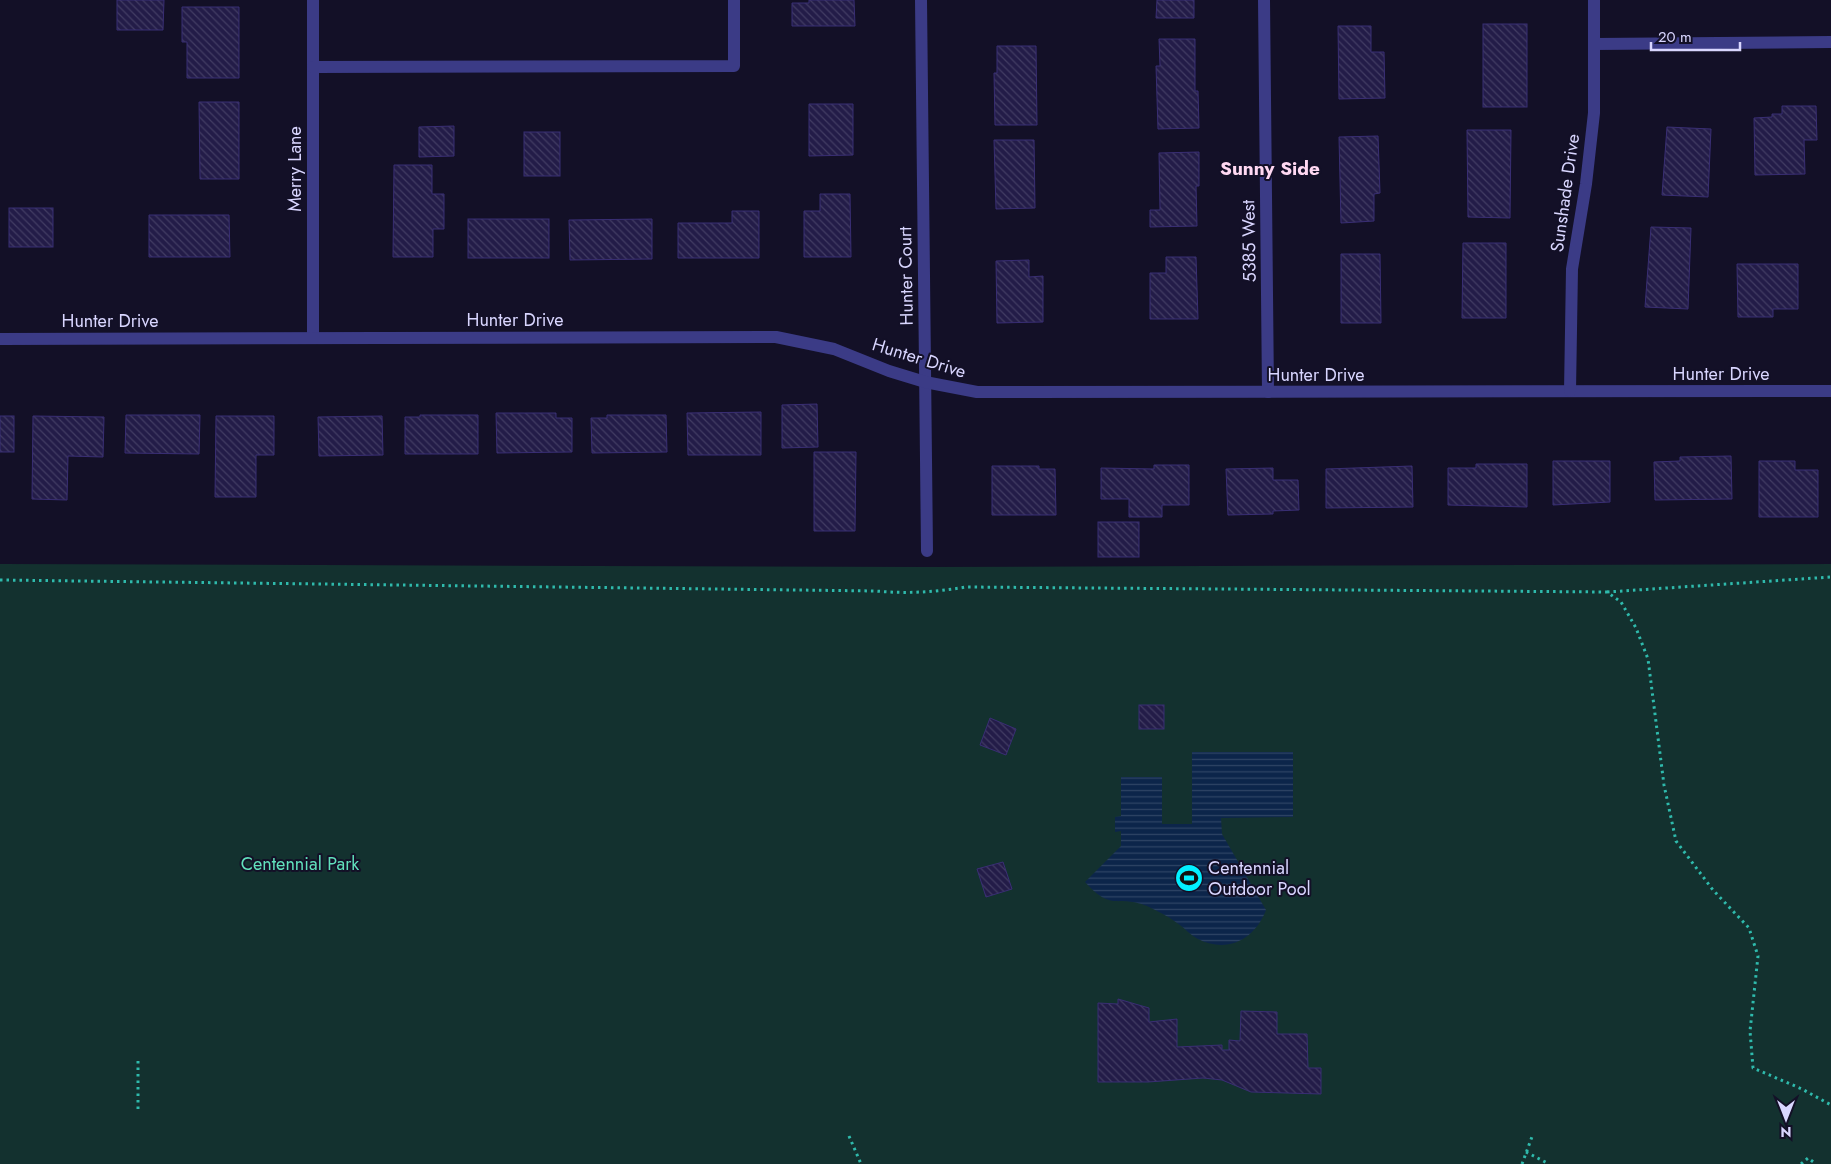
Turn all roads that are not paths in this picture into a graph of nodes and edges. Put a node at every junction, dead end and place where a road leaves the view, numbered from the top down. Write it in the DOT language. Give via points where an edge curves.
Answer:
graph roads {
  1 [pos="312,0"];
  2 [pos="734,0"];
  3 [pos="921,0"];
  4 [pos="1264,0"];
  5 [pos="1594,0"];
  6 [pos="1831,42"];
  7 [pos="1594,44"];
  8 [pos="313,67"];
  9 [pos="313,338"];
  10 [pos="0,339"];
  11 [pos="925,382"];
  12 [pos="1570,391"];
  13 [pos="1831,391"];
  14 [pos="1268,392"];
  15 [pos="927,551"];
  1 -- 8 [label="street, Merry Lane"];
  2 -- 8 [label="street" via="734,66"];
  3 -- 11 [label="street, Hunter Court"];
  4 -- 14 [label="street, 5385 West"];
  5 -- 7 [label="street, Sunshade Drive"];
  6 -- 7 [label="street"];
  7 -- 12 [label="street, Sunshade Drive" via="1591,148 1572,268"];
  8 -- 9 [label="street, Merry Lane"];
  9 -- 10 [label="street, Hunter Drive"];
  9 -- 11 [label="street, Hunter Drive" via="776,337 834,349"];
  11 -- 14 [label="street, Hunter Drive" via="977,392"];
  11 -- 15 [label="street, Hunter Court"];
  12 -- 13 [label="street, Hunter Drive"];
  12 -- 14 [label="street, Hunter Drive"];
}
